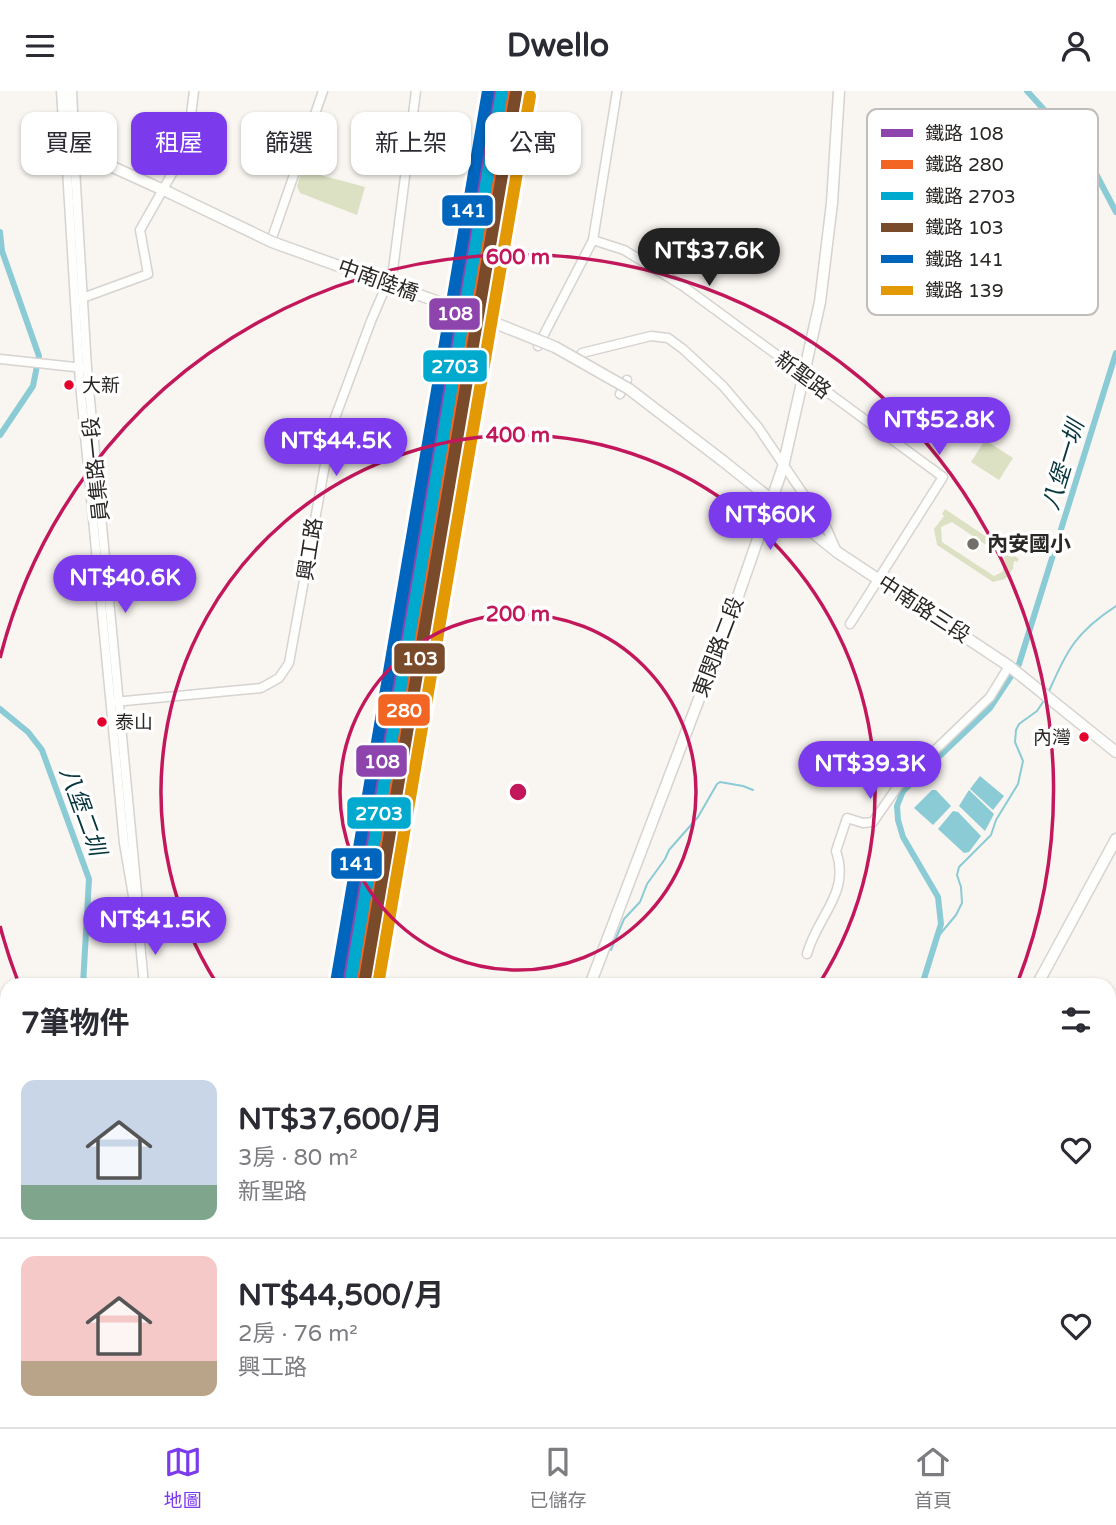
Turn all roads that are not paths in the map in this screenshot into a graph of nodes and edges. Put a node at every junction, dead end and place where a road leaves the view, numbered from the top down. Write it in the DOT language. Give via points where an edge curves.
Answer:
graph roads {
  1 [pos="62,91"];
  2 [pos="71,91"];
  3 [pos="194,91"];
  4 [pos="323,91"];
  5 [pos="416,91"];
  6 [pos="617,91"];
  7 [pos="839,91"];
  8 [pos="65,112"];
  9 [pos="71,112"];
  10 [pos="117,171"];
  11 [pos="71,175"];
  12 [pos="167,191"];
  13 [pos="273,235"];
  14 [pos="593,240"];
  15 [pos="78,300"];
  16 [pos="538,347"];
  17 [pos="582,353"];
  18 [pos="0,359"];
  19 [pos="83,368"];
  20 [pos="805,375"];
  21 [pos="627,380"];
  22 [pos="620,394"];
  23 [pos="723,461"];
  24 [pos="783,467"];
  25 [pos="772,502"];
  26 [pos="837,552"];
  27 [pos="878,579"];
  28 [pos="850,624"];
  29 [pos="1009,666"];
  30 [pos="115,702"];
  31 [pos="1116,752"];
  32 [pos="1116,839"];
  33 [pos="807,954"];
  34 [pos="143,978"];
  35 [pos="593,978"];
  36 [pos="1041,978"];
  1 -- 8 [label="main road"];
  2 -- 9 [label="main road"];
  3 -- 12 [label="street" via="187,147"];
  4 -- 13 [label="street"];
  5 -- 30 [label="street, 興工路" via="393,270 332,426 289,663 279,678 261,688"];
  6 -- 14 [label="street"];
  7 -- 20 [label="main road, 東閔路二段" via="832,203"];
  10 -- 12 [label="main road"];
  11 -- 15 [label="street, 員集路一段"];
  12 -- 15 [label="street" via="140,230 148,274"];
  12 -- 23 [label="main road, 中南陸橋, bridge" via="272,242 555,347 629,389"];
  14 -- 16 [label="street"];
  14 -- 20 [label="street, 新聖路" via="624,250 671,278"];
  15 -- 19 [label="street, 員集路一段"];
  17 -- 24 [label="street, 中南路三段" via="651,336 668,338 740,405"];
  18 -- 19 [label="street"];
  19 -- 30 [label="street, 員集路一段"];
  20 -- 24 [label="main road, 東閔路二段"];
  20 -- 27 [label="street, 新聖路" via="943,477"];
  21 -- 22 [label="street"];
  23 -- 25 [label="main road, 中南路三段"];
  24 -- 25 [label="main road, 東閔路二段"];
  24 -- 26 [label="street, 中南路三段" via="827,529"];
  25 -- 26 [label="main road, 中南路三段"];
  25 -- 35 [label="main road, 東閔路二段"];
  26 -- 27 [label="main road, 中南路三段"];
  27 -- 28 [label="street"];
  27 -- 29 [label="main road, 中南路三段"];
  29 -- 31 [label="main road, 中南路三段"];
  29 -- 33 [label="street" via="990,697 898,786 873,822 847,818 836,851 841,881"];
  30 -- 34 [label="street, 員集路一段" via="138,890"];
  32 -- 36 [label="main road"];
}
